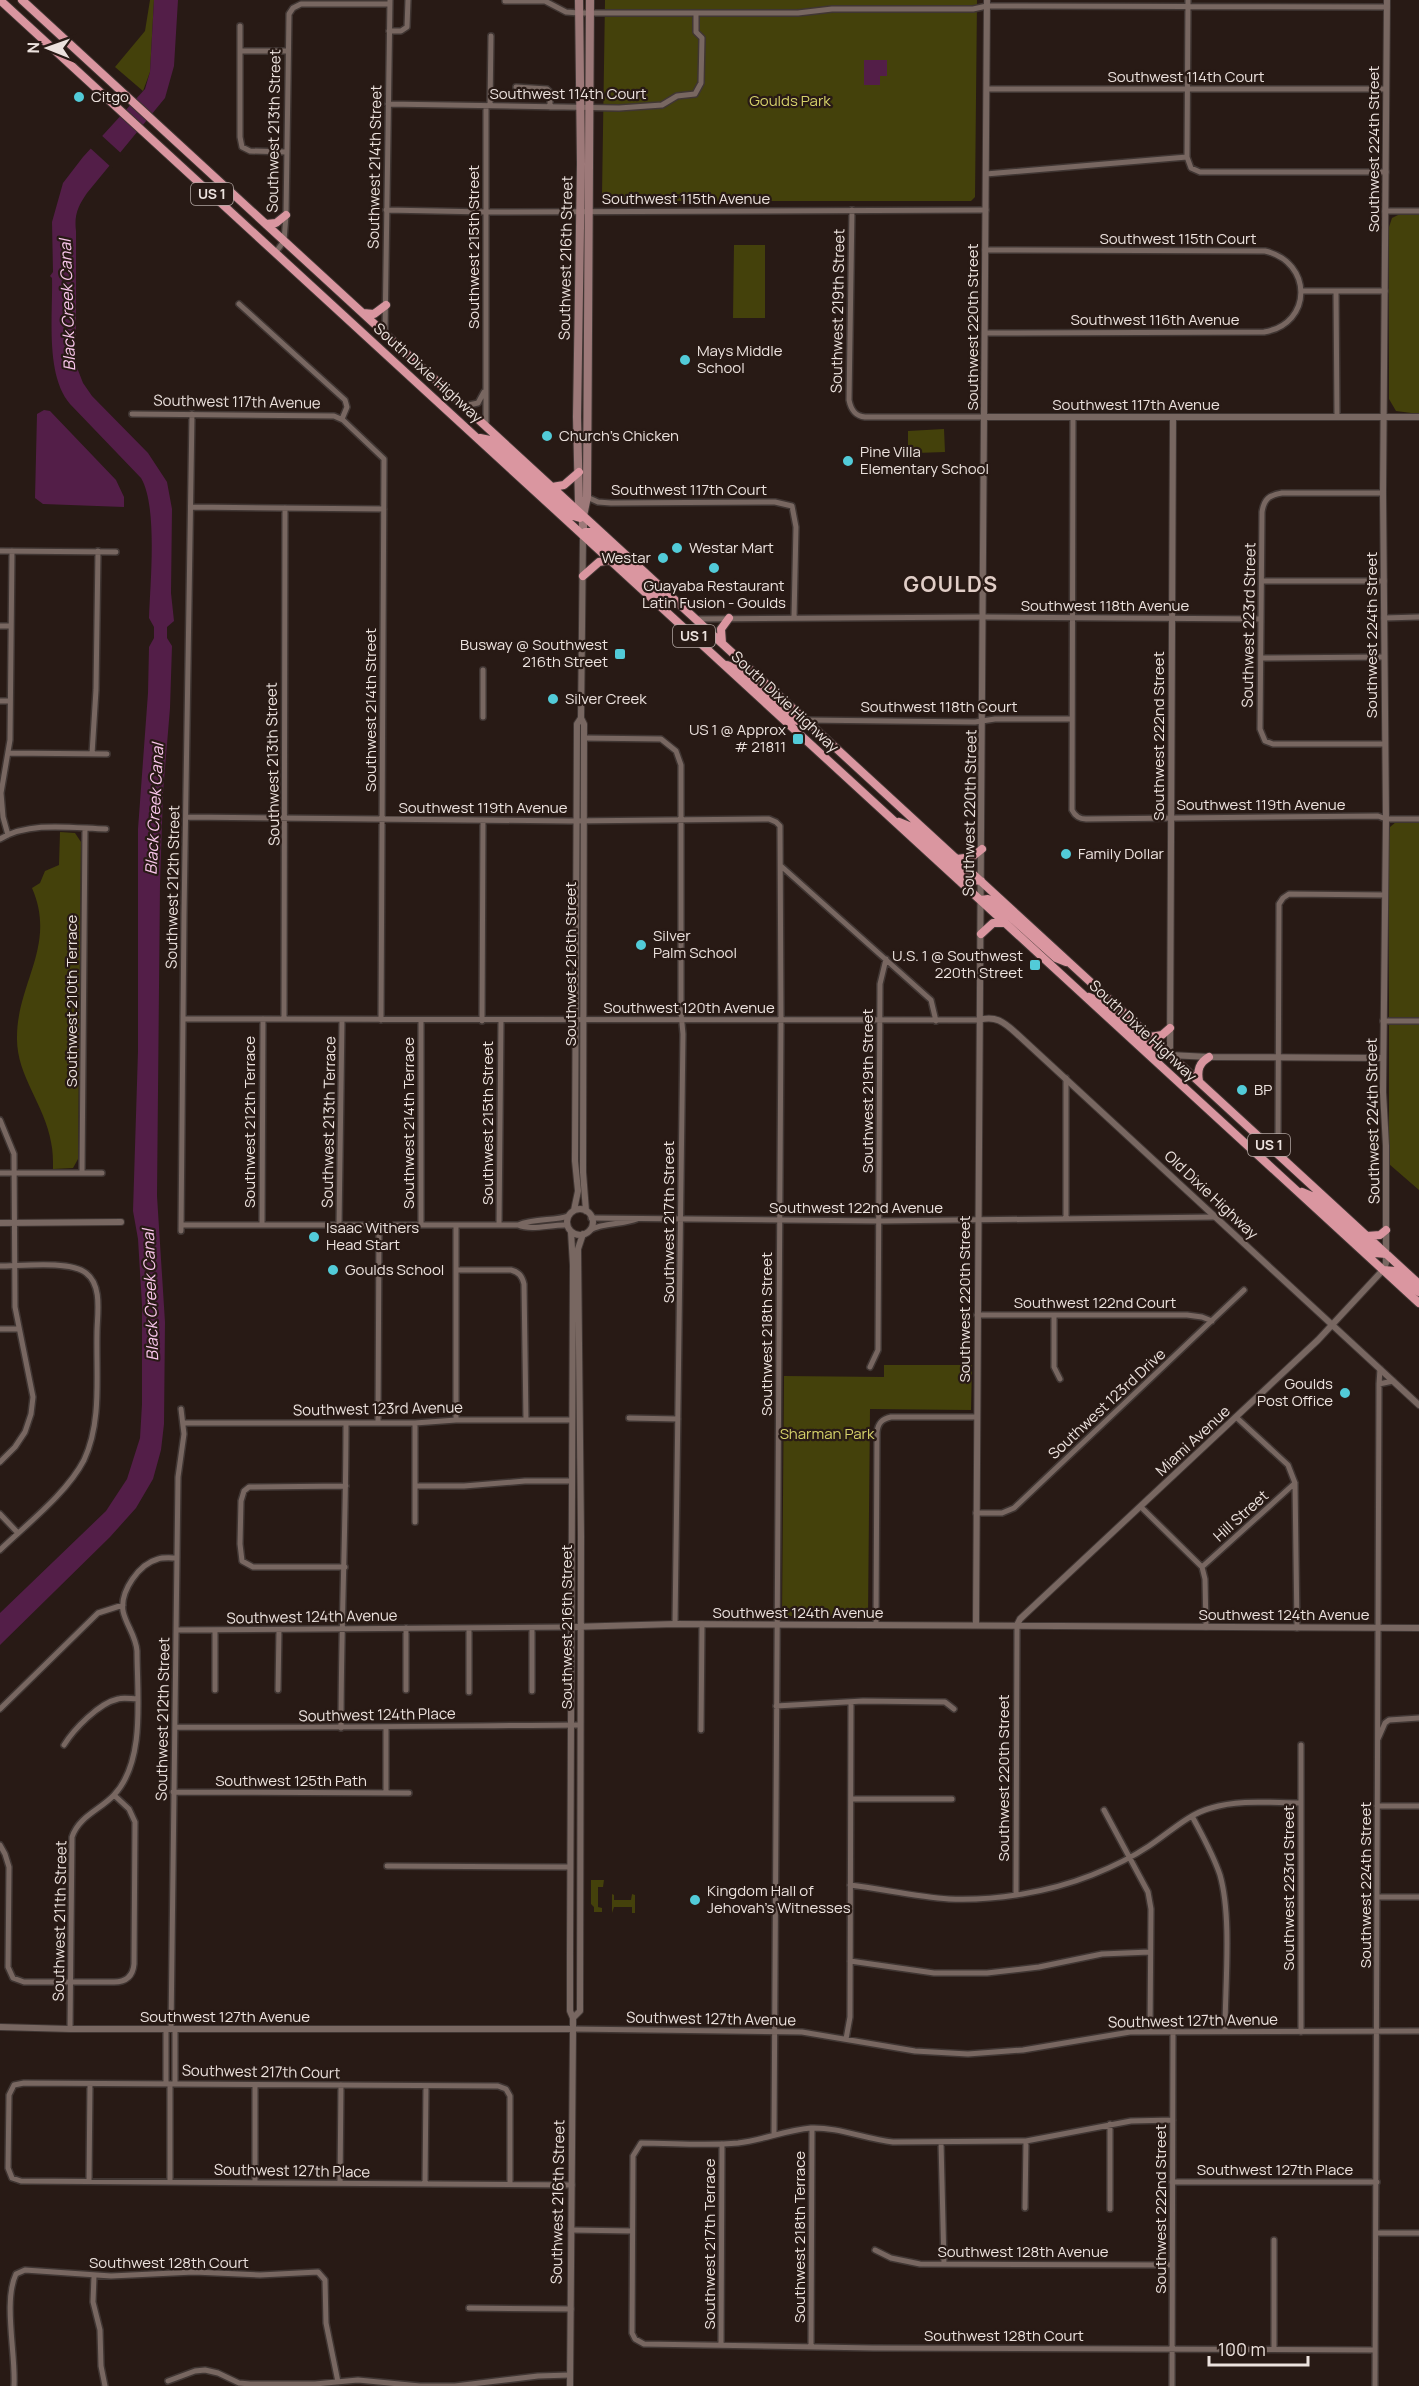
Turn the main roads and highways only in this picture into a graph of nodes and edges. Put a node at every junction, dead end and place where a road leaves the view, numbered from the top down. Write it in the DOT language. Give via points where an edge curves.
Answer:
graph roads {
  1 [pos="0,0"];
  2 [pos="22,0"];
  3 [pos="579,0"];
  4 [pos="590,0"];
  5 [pos="584,211"];
  6 [pos="286,215"];
  7 [pos="266,224"];
  8 [pos="386,305"];
  9 [pos="363,313"];
  10 [pos="385,333"];
  11 [pos="376,344"];
  12 [pos="478,437"];
  13 [pos="579,472"];
  14 [pos="552,487"];
  15 [pos="583,516"];
  16 [pos="583,535"];
  17 [pos="611,560"];
  18 [pos="583,576"];
  19 [pos="674,599"];
  20 [pos="729,618"];
  21 [pos="722,643"];
  22 [pos="724,664"];
  23 [pos="805,720"];
  24 [pos="804,738"];
  25 [pos="893,820"];
  26 [pos="982,849"];
  27 [pos="957,859"];
  28 [pos="981,881"];
  29 [pos="981,900"];
  30 [pos="1005,922"];
  31 [pos="981,934"];
  32 [pos="1072,964"];
  33 [pos="1086,996"];
  34 [pos="1170,1029"];
  35 [pos="1150,1036"];
  36 [pos="1170,1055"];
  37 [pos="1209,1057"];
  38 [pos="1173,1077"];
  39 [pos="1199,1081"];
  40 [pos="1296,1190"];
  41 [pos="1386,1230"];
  42 [pos="1367,1236"];
  43 [pos="1386,1254"];
  44 [pos="1383,1270"];
  45 [pos="1419,1284"];
  46 [pos="1419,1292"];
  47 [pos="1419,1303"];
  1 -- 11 [label="highway, South Dixie Highway / US 1"];
  2 -- 7 [label="highway, US 1"];
  3 -- 5 [label="main road, Southwest 216th Street"];
  4 -- 5 [label="main road, Southwest 216th Street"];
  5 -- 13 [label="main road, Southwest 216th Street" via="576,417"];
  5 -- 15 [label="main road, Southwest 216th Street" via="587,497"];
  6 -- 7 [label="highway" via="276,223"];
  7 -- 9 [label="highway, South Dixie Highway / US 1"];
  8 -- 9 [label="highway" via="376,313"];
  9 -- 10 [label="highway, South Dixie Highway / US 1"];
  10 -- 11 [label="highway"];
  10 -- 14 [label="highway, South Dixie Highway / US 1"];
  11 -- 12 [label="highway, South Dixie Highway / US 1"];
  12 -- 15 [label="highway" via="489,440 573,516"];
  12 -- 16 [label="highway, South Dixie Highway / US 1"];
  13 -- 14 [label="highway" via="566,484"];
  13 -- 15 [label="main road, Southwest 216th Street"];
  14 -- 15 [label="highway, South Dixie Highway / US 1"];
  15 -- 16 [label="main road, Southwest 216th Street"];
  15 -- 19 [label="highway, South Dixie Highway / US 1"];
  16 -- 17 [label="highway, South Dixie Highway / US 1"];
  16 -- 19 [label="highway" via="591,532 661,596"];
  17 -- 18 [label="highway" via="599,562"];
  17 -- 22 [label="highway, South Dixie Highway / US 1"];
  19 -- 21 [label="highway, South Dixie Highway / US 1"];
  20 -- 21 [label="highway" via="721,629"];
  21 -- 23 [label="highway, South Dixie Highway / US 1"];
  22 -- 23 [label="highway" via="741,670 793,719"];
  22 -- 24 [label="highway, South Dixie Highway / US 1"];
  23 -- 24 [label="highway"];
  23 -- 27 [label="highway, South Dixie Highway / US 1"];
  24 -- 25 [label="highway, South Dixie Highway / US 1"];
  25 -- 28 [label="highway" via="909,826 967,879"];
  25 -- 29 [label="highway, South Dixie Highway / US 1"];
  26 -- 27 [label="highway"];
  27 -- 28 [label="highway, South Dixie Highway / US 1"];
  28 -- 32 [label="highway, South Dixie Highway / US 1"];
  29 -- 30 [label="highway, South Dixie Highway / US 1"];
  29 -- 32 [label="highway" via="994,903 1056,958"];
  30 -- 31 [label="highway" via="993,923"];
  30 -- 33 [label="highway, South Dixie Highway / US 1"];
  32 -- 35 [label="highway, South Dixie Highway / US 1"];
  33 -- 36 [label="highway" via="1101,1002 1155,1052"];
  33 -- 38 [label="highway, South Dixie Highway / US 1"];
  34 -- 35 [label="highway" via="1162,1035"];
  35 -- 36 [label="highway, South Dixie Highway / US 1"];
  36 -- 38 [label="highway"];
  36 -- 39 [label="highway, South Dixie Highway / US 1"];
  37 -- 39 [label="highway" via="1198,1068"];
  38 -- 40 [label="highway, South Dixie Highway / US 1"];
  39 -- 42 [label="highway, South Dixie Highway / US 1"];
  40 -- 43 [label="highway" via="1314,1197 1375,1253"];
  40 -- 44 [label="highway, South Dixie Highway / US 1"];
  41 -- 42 [label="highway"];
  42 -- 43 [label="highway, South Dixie Highway / US 1"];
  43 -- 45 [label="highway, South Dixie Highway / US 1"];
  44 -- 46 [label="highway" via="1395,1270"];
  44 -- 47 [label="highway, South Dixie Highway / US 1"];
}
